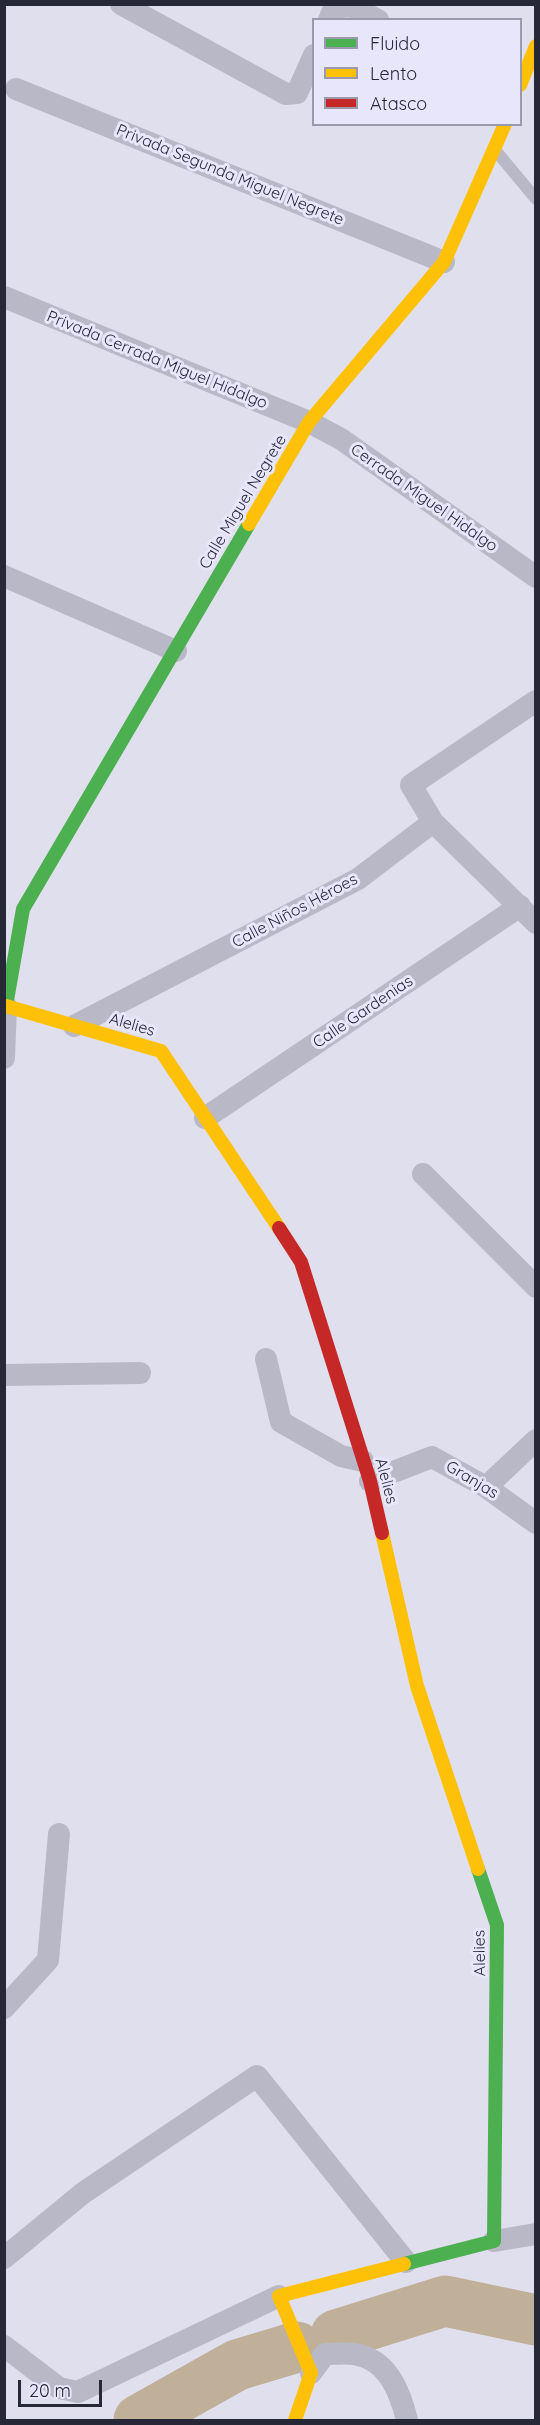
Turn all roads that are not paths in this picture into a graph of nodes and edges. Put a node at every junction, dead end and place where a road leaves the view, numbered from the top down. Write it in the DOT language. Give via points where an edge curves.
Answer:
graph roads {
  1 [pos="121,4"];
  2 [pos="329,18"];
  3 [pos="374,18"];
  4 [pos="536,46"];
  5 [pos="312,59"];
  6 [pos="533,61"];
  7 [pos="522,81"];
  8 [pos="16,89"];
  9 [pos="504,126"];
  10 [pos="495,150"];
  11 [pos="536,199"];
  12 [pos="444,262"];
  13 [pos="4,297"];
  14 [pos="309,423"];
  15 [pos="4,576"];
  16 [pos="536,577"];
  17 [pos="176,651"];
  18 [pos="536,701"];
  19 [pos="433,822"];
  20 [pos="11,896"];
  21 [pos="520,906"];
  22 [pos="23,909"];
  23 [pos="536,923"];
  24 [pos="5,1007"];
  25 [pos="74,1026"];
  26 [pos="4,1058"];
  27 [pos="205,1118"];
  28 [pos="423,1174"];
  29 [pos="536,1287"];
  30 [pos="266,1359"];
  31 [pos="140,1373"];
  32 [pos="4,1375"];
  33 [pos="536,1440"];
  34 [pos="367,1471"];
  35 [pos="486,1487"];
  36 [pos="536,1523"];
  37 [pos="59,1834"];
  38 [pos="4,2008"];
  39 [pos="536,2234"];
  40 [pos="494,2241"];
  41 [pos="4,2258"];
  42 [pos="406,2262"];
  43 [pos="279,2296"];
  44 [pos="4,2346"];
  45 [pos="311,2373"];
  46 [pos="295,2421"];
  47 [pos="407,2421"];
  1 -- 5 [label="street" via="286,94 297,93"];
  2 -- 3 [label="street" via="334,8 350,6"];
  4 -- 6 [label="street"];
  6 -- 7 [label="street"];
  8 -- 12 [label="street, Privada Segunda Miguel Negrete"];
  9 -- 10 [label="street, Calle Miguel Negrete"];
  10 -- 11 [label="lane"];
  10 -- 12 [label="street, Calle Miguel Negrete"];
  12 -- 14 [label="street, Calle Miguel Negrete"];
  13 -- 14 [label="street, Privada Cerrada Miguel Hidalgo"];
  14 -- 16 [label="street, Cerrada Miguel Hidalgo" via="341,439"];
  14 -- 17 [label="street, Calle Miguel Negrete"];
  15 -- 17 [label="street"];
  17 -- 22 [label="street, Calle Miguel Negrete"];
  18 -- 19 [label="street" via="411,785"];
  19 -- 21 [label="street"];
  19 -- 25 [label="street, Calle Niños Héroes" via="358,879"];
  20 -- 22 [label="street"];
  21 -- 23 [label="street"];
  21 -- 27 [label="street, Calle Gardenias"];
  22 -- 24 [label="street"];
  24 -- 25 [label="street, Alelies"];
  24 -- 26 [label="street"];
  25 -- 27 [label="street, Alelies" via="161,1051"];
  27 -- 34 [label="street, Alelies" via="301,1262"];
  28 -- 29 [label="street"];
  30 -- 34 [label="street" via="281,1422"];
  31 -- 32 [label="street"];
  33 -- 35 [label="street"];
  34 -- 35 [label="street, Granjas" via="432,1457"];
  34 -- 40 [label="street, Alelies" via="417,1686 497,1925"];
  35 -- 36 [label="street, Granjas"];
  37 -- 38 [label="street" via="48,1960"];
  39 -- 40 [label="street"];
  40 -- 42 [label="street"];
  41 -- 42 [label="street" via="83,2193 257,2076"];
  42 -- 43 [label="street"];
  43 -- 44 [label="street" via="78,2392 59,2388"];
  43 -- 45 [label="street"];
  45 -- 46 [label="street"];
  45 -- 47 [label="street" via="325,2354 356,2354 384,2366 402,2398"];
}
